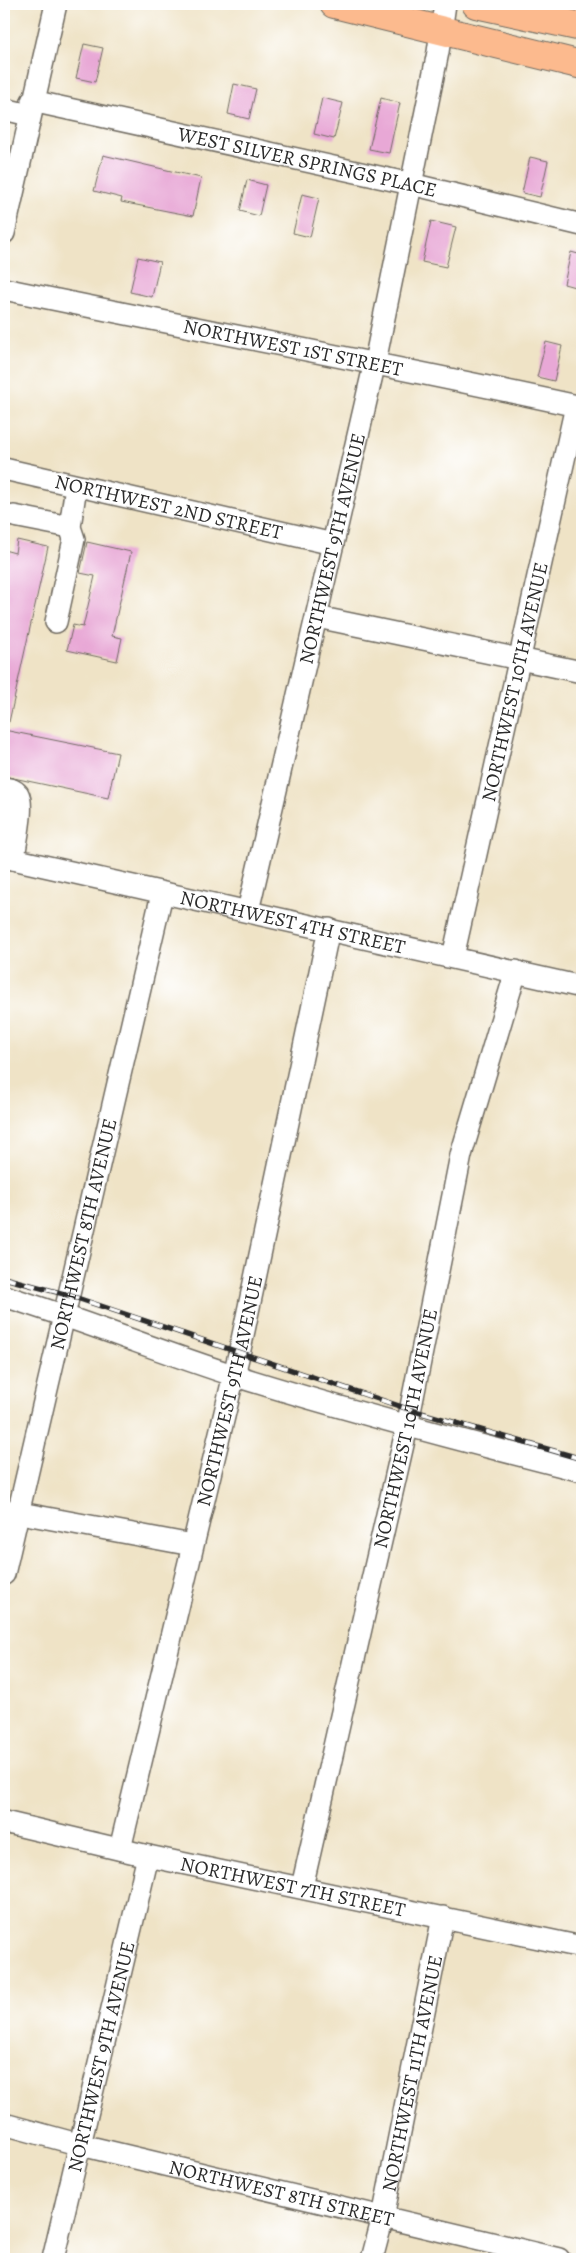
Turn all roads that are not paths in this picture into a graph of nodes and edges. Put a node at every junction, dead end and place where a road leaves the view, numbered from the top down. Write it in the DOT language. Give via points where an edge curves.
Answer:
graph roads {
  1 [pos="56,4"];
  2 [pos="334,4"];
  3 [pos="476,4"];
  4 [pos="529,4"];
  5 [pos="443,16"];
  6 [pos="582,27"];
  7 [pos="582,65"];
  8 [pos="31,108"];
  9 [pos="4,109"];
  10 [pos="411,184"];
  11 [pos="582,226"];
  12 [pos="4,233"];
  13 [pos="4,289"];
  14 [pos="375,362"];
  15 [pos="579,406"];
  16 [pos="4,469"];
  17 [pos="76,486"];
  18 [pos="14,516"];
  19 [pos="70,527"];
  20 [pos="333,544"];
  21 [pos="317,617"];
  22 [pos="56,622"];
  23 [pos="519,659"];
  24 [pos="582,672"];
  25 [pos="4,788"];
  26 [pos="9,858"];
  27 [pos="162,894"];
  28 [pos="248,911"];
  29 [pos="329,929"];
  30 [pos="453,957"];
  31 [pos="516,971"];
  32 [pos="582,987"];
  33 [pos="4,1296"];
  34 [pos="64,1314"];
  35 [pos="234,1375"];
  36 [pos="407,1427"];
  37 [pos="582,1471"];
  38 [pos="11,1511"];
  39 [pos="192,1545"];
  40 [pos="4,1574"];
  41 [pos="4,1822"];
  42 [pos="120,1849"];
  43 [pos="148,1856"];
  44 [pos="302,1887"];
  45 [pos="442,1917"];
  46 [pos="582,1947"];
  47 [pos="4,2124"];
  48 [pos="81,2145"];
  49 [pos="383,2217"];
  50 [pos="53,2259"];
  51 [pos="372,2259"];
  52 [pos="559,2259"];
  1 -- 8 [label="street"];
  2 -- 5 [label="main road"];
  3 -- 6 [label="main road"];
  4 -- 6 [label="street"];
  5 -- 7 [label="main road"];
  5 -- 10 [label="street, NORTHWEST 9TH AVENUE"];
  8 -- 9 [label="street, WEST SILVER SPRINGS PLACE"];
  8 -- 10 [label="street, WEST SILVER SPRINGS PLACE"];
  8 -- 12 [label="street"];
  10 -- 11 [label="street, WEST SILVER SPRINGS PLACE"];
  10 -- 14 [label="street, NORTHWEST 9TH AVENUE"];
  13 -- 14 [label="street, NORTHWEST 1ST STREET" via="252,341"];
  14 -- 15 [label="street, NORTHWEST 1ST STREET"];
  14 -- 20 [label="street, NORTHWEST 9TH AVENUE"];
  15 -- 23 [label="street, NORTHWEST 10TH AVENUE"];
  16 -- 17 [label="street, NORTHWEST 2ND STREET"];
  17 -- 19 [label="street"];
  17 -- 20 [label="street, NORTHWEST 2ND STREET"];
  18 -- 19 [label="street"];
  19 -- 22 [label="street" via="74,539"];
  20 -- 21 [label="street, NORTHWEST 9TH AVENUE"];
  21 -- 23 [label="street"];
  21 -- 28 [label="street, NORTHWEST 9TH AVENUE"];
  23 -- 24 [label="street"];
  23 -- 30 [label="street, NORTHWEST 10TH AVENUE"];
  25 -- 26 [label="street" via="19,796 20,805"];
  26 -- 27 [label="street, NORTHWEST 4TH STREET"];
  27 -- 28 [label="street, NORTHWEST 4TH STREET"];
  27 -- 34 [label="street, NORTHWEST 8TH AVENUE"];
  28 -- 29 [label="street, NORTHWEST 4TH STREET"];
  29 -- 30 [label="street, NORTHWEST 4TH STREET"];
  29 -- 35 [label="street, NORTHWEST 9TH AVENUE"];
  30 -- 31 [label="street, NORTHWEST 4TH STREET"];
  31 -- 32 [label="street, NORTHWEST 4TH STREET"];
  31 -- 36 [label="street, NORTHWEST 10TH AVENUE" via="461,1155"];
  33 -- 34 [label="street"];
  34 -- 35 [label="street"];
  34 -- 38 [label="street, NORTHWEST 8TH AVENUE"];
  35 -- 36 [label="street"];
  35 -- 39 [label="street, NORTHWEST 9TH AVENUE"];
  36 -- 37 [label="street"];
  36 -- 44 [label="street, NORTHWEST 10TH AVENUE"];
  38 -- 39 [label="street"];
  38 -- 40 [label="street, NORTHWEST 8TH AVENUE"];
  39 -- 42 [label="street, NORTHWEST 9TH AVENUE"];
  41 -- 42 [label="street, NORTHWEST 7TH STREET"];
  42 -- 43 [label="street, NORTHWEST 7TH STREET"];
  43 -- 44 [label="street, NORTHWEST 7TH STREET"];
  43 -- 48 [label="street, NORTHWEST 9TH AVENUE"];
  44 -- 45 [label="street, NORTHWEST 7TH STREET"];
  45 -- 46 [label="street, NORTHWEST 7TH STREET"];
  45 -- 49 [label="street, NORTHWEST 11TH AVENUE"];
  47 -- 48 [label="street, NORTHWEST 8TH STREET"];
  48 -- 49 [label="street, NORTHWEST 8TH STREET"];
  48 -- 50 [label="street, NORTHWEST 9TH AVENUE"];
  49 -- 51 [label="street, NORTHWEST 11TH AVENUE"];
  49 -- 52 [label="street, NORTHWEST 8TH STREET"];
}
